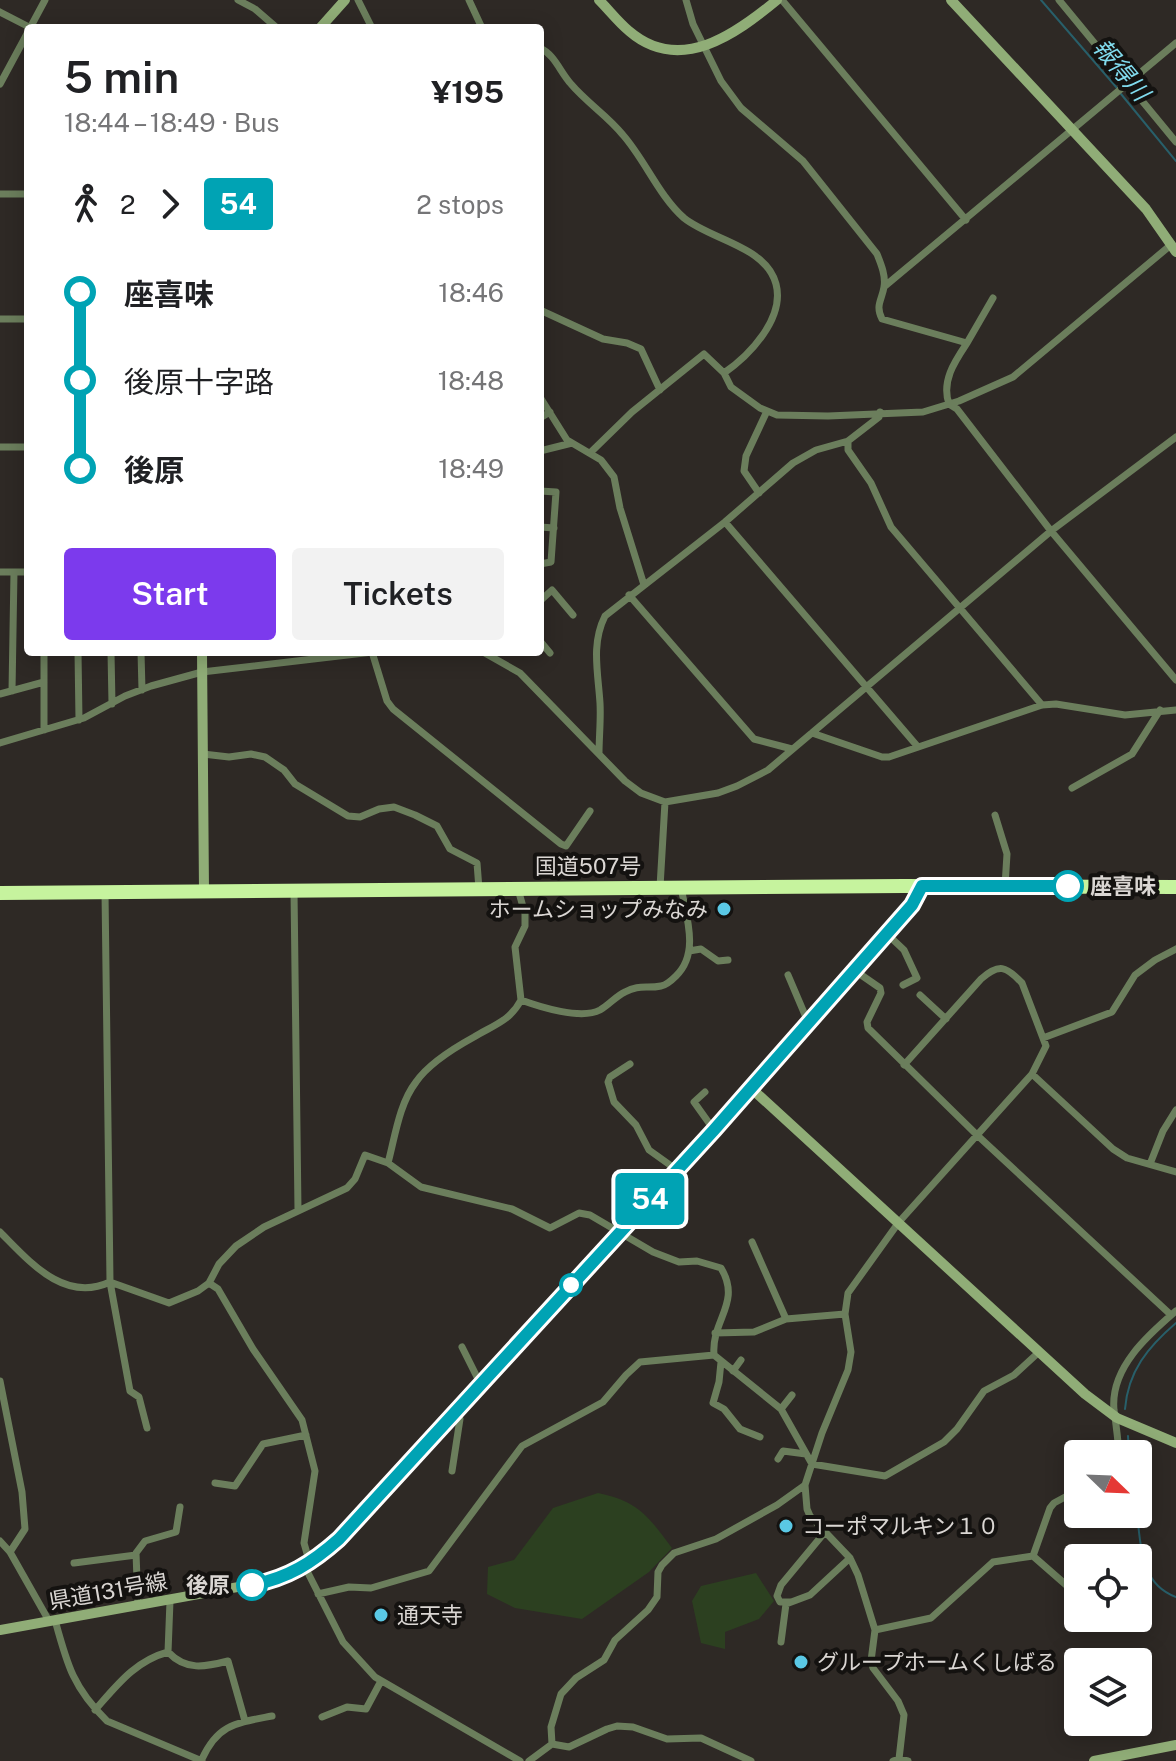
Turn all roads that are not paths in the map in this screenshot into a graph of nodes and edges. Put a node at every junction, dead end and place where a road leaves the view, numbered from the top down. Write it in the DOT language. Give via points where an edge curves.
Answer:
graph roads {
  1 [pos="45,0"];
  2 [pos="238,0"];
  3 [pos="345,0"];
  4 [pos="358,0"];
  5 [pos="469,0"];
  6 [pos="599,0"];
  7 [pos="686,0"];
  8 [pos="780,0"];
  9 [pos="951,0"];
  10 [pos="1059,0"];
  11 [pos="0,12"];
  12 [pos="33,24"];
  13 [pos="272,24"];
  14 [pos="324,24"];
  15 [pos="370,24"];
  16 [pos="480,24"];
  17 [pos="24,26"];
  18 [pos="24,40"];
  19 [pos="1176,43"];
  20 [pos="704,47"];
  21 [pos="544,50"];
  22 [pos="0,84"];
  23 [pos="1126,86"];
  24 [pos="1073,129"];
  25 [pos="1176,142"];
  26 [pos="0,194"];
  27 [pos="24,194"];
  28 [pos="966,220"];
  29 [pos="1174,248"];
  30 [pos="885,286"];
  31 [pos="993,298"];
  32 [pos="544,312"];
  33 [pos="0,319"];
  34 [pos="24,319"];
  35 [pos="967,343"];
  36 [pos="724,373"];
  37 [pos="660,390"];
  38 [pos="544,403"];
  39 [pos="949,404"];
  40 [pos="767,411"];
  41 [pos="550,412"];
  42 [pos="880,412"];
  43 [pos="544,416"];
  44 [pos="1176,437"];
  45 [pos="848,441"];
  46 [pos="572,443"];
  47 [pos="0,447"];
  48 [pos="24,447"];
  49 [pos="544,450"];
  50 [pos="590,453"];
  51 [pos="544,491"];
  52 [pos="759,493"];
  53 [pos="725,522"];
  54 [pos="544,527"];
  55 [pos="554,528"];
  56 [pos="1051,531"];
  57 [pos="544,563"];
  58 [pos="0,572"];
  59 [pos="14,572"];
  60 [pos="24,572"];
  61 [pos="644,585"];
  62 [pos="629,595"];
  63 [pos="544,597"];
  64 [pos="958,607"];
  65 [pos="573,615"];
  66 [pos="544,646"];
  67 [pos="550,653"];
  68 [pos="44,656"];
  69 [pos="78,656"];
  70 [pos="111,656"];
  71 [pos="141,656"];
  72 [pos="202,656"];
  73 [pos="339,656"];
  74 [pos="374,656"];
  75 [pos="499,656"];
  76 [pos="202,672"];
  77 [pos="1176,680"];
  78 [pos="44,682"];
  79 [pos="866,687"];
  80 [pos="142,690"];
  81 [pos="12,691"];
  82 [pos="0,694"];
  83 [pos="112,704"];
  84 [pos="1042,705"];
  85 [pos="1160,710"];
  86 [pos="1176,710"];
  87 [pos="79,720"];
  88 [pos="44,730"];
  89 [pos="812,733"];
  90 [pos="0,743"];
  91 [pos="918,747"];
  92 [pos="792,749"];
  93 [pos="203,754"];
  94 [pos="599,754"];
  95 [pos="1072,788"];
  96 [pos="665,802"];
  97 [pos="590,811"];
  98 [pos="995,815"];
  99 [pos="922,886"];
  100 [pos="1005,886"];
  101 [pos="660,887"];
  102 [pos="681,887"];
  103 [pos="1176,887"];
  104 [pos="479,889"];
  105 [pos="518,889"];
  106 [pos="204,891"];
  107 [pos="294,891"];
  108 [pos="105,892"];
  109 [pos="0,893"];
  110 [pos="886,933"];
  111 [pos="1176,949"];
  112 [pos="689,951"];
  113 [pos="728,960"];
  114 [pos="854,970"];
  115 [pos="788,975"];
  116 [pos="903,985"];
  117 [pos="920,995"];
  118 [pos="521,1000"];
  119 [pos="946,1019"];
  120 [pos="808,1022"];
  121 [pos="1043,1038"];
  122 [pos="630,1064"];
  123 [pos="904,1065"];
  124 [pos="1032,1074"];
  125 [pos="751,1088"];
  126 [pos="705,1092"];
  127 [pos="1176,1110"];
  128 [pos="714,1130"];
  129 [pos="977,1135"];
  130 [pos="388,1163"];
  131 [pos="1150,1164"];
  132 [pos="677,1170"];
  133 [pos="1176,1172"];
  134 [pos="298,1210"];
  135 [pos="899,1222"];
  136 [pos="0,1232"];
  137 [pos="620,1232"];
  138 [pos="752,1242"];
  139 [pos="110,1282"];
  140 [pos="209,1283"];
  141 [pos="1174,1313"];
  142 [pos="845,1314"];
  143 [pos="786,1319"];
  144 [pos="715,1333"];
  145 [pos="462,1347"];
  146 [pos="1039,1352"];
  147 [pos="714,1355"];
  148 [pos="741,1360"];
  149 [pos="721,1362"];
  150 [pos="733,1371"];
  151 [pos="0,1381"];
  152 [pos="481,1385"];
  153 [pos="792,1395"];
  154 [pos="715,1406"];
  155 [pos="781,1409"];
  156 [pos="455,1414"];
  157 [pos="709,1414"];
  158 [pos="1117,1418"];
  159 [pos="147,1428"];
  160 [pos="306,1435"];
  161 [pos="760,1437"];
  162 [pos="1118,1440"];
  163 [pos="1176,1443"];
  164 [pos="806,1454"];
  165 [pos="778,1459"];
  166 [pos="812,1464"];
  167 [pos="452,1471"];
  168 [pos="215,1483"];
  169 [pos="805,1485"];
  170 [pos="1064,1498"];
  171 [pos="180,1507"];
  172 [pos="825,1532"];
  173 [pos="0,1541"];
  174 [pos="10,1552"];
  175 [pos="136,1555"];
  176 [pos="1033,1556"];
  177 [pos="850,1558"];
  178 [pos="74,1563"];
  179 [pos="308,1565"];
  180 [pos="1064,1583"];
  181 [pos="318,1594"];
  182 [pos="170,1601"];
  183 [pos="790,1602"];
  184 [pos="138,1606"];
  185 [pos="52,1621"];
  186 [pos="0,1630"];
  187 [pos="875,1630"];
  188 [pos="781,1642"];
  189 [pos="168,1652"];
  190 [pos="381,1681"];
  191 [pos="95,1710"];
  192 [pos="272,1716"];
  193 [pos="322,1717"];
  194 [pos="245,1721"];
  195 [pos="552,1744"];
  196 [pos="1176,1745"];
  197 [pos="512,1756"];
  198 [pos="202,1760"];
  199 [pos="896,1760"];
  200 [pos="504,1761"];
  201 [pos="520,1761"];
  202 [pos="529,1761"];
  203 [pos="751,1761"];
  204 [pos="908,1761"];
  205 [pos="1094,1761"];
  1 -- 12 [label="street"];
  2 -- 13 [label="street"];
  3 -- 14 [label="street"];
  4 -- 15 [label="street"];
  5 -- 16 [label="street"];
  6 -- 20 [label="street" via="641,39 678,50"];
  7 -- 20 [label="street"];
  8 -- 20 [label="street"];
  8 -- 28 [label="street"];
  9 -- 24 [label="street"];
  10 -- 23 [label="street"];
  11 -- 17 [label="street"];
  18 -- 22 [label="street"];
  19 -- 23 [label="street"];
  20 -- 30 [label="street" via="741,108 803,161 877,254"];
  21 -- 36 [label="street" via="584,99 621,131 684,217 740,247 775,280 779,297 767,327 753,348"];
  23 -- 24 [label="street"];
  23 -- 25 [label="street"];
  24 -- 28 [label="street"];
  24 -- 29 [label="street"];
  26 -- 27 [label="street"];
  28 -- 30 [label="street"];
  29 -- 39 [label="street" via="1013,377"];
  30 -- 35 [label="street" via="878,303 882,319"];
  31 -- 35 [label="street"];
  32 -- 37 [label="street" via="603,339 641,349"];
  33 -- 34 [label="street"];
  35 -- 39 [label="street" via="947,381"];
  36 -- 37 [label="street" via="704,354"];
  36 -- 40 [label="street" via="731,387"];
  37 -- 50 [label="street"];
  38 -- 41 [label="street"];
  39 -- 42 [label="street" via="923,412"];
  39 -- 56 [label="street"];
  40 -- 42 [label="street" via="828,416"];
  40 -- 52 [label="street" via="744,471"];
  41 -- 43 [label="street"];
  41 -- 46 [label="street"];
  42 -- 45 [label="street"];
  44 -- 56 [label="street"];
  45 -- 52 [label="street" via="793,463"];
  45 -- 64 [label="street" via="848,450 891,527"];
  46 -- 49 [label="street"];
  46 -- 50 [label="street"];
  47 -- 48 [label="street"];
  50 -- 61 [label="street" via="614,477"];
  51 -- 55 [label="street" via="556,492"];
  52 -- 53 [label="street"];
  53 -- 61 [label="street"];
  53 -- 79 [label="street"];
  54 -- 55 [label="street"];
  55 -- 57 [label="street" via="551,562"];
  56 -- 64 [label="street"];
  56 -- 77 [label="street"];
  58 -- 59 [label="street"];
  59 -- 60 [label="street"];
  59 -- 81 [label="street"];
  61 -- 62 [label="street"];
  62 -- 92 [label="street" via="754,739"];
  62 -- 94 [label="street" via="597,631"];
  63 -- 65 [label="street" via="552,590"];
  64 -- 79 [label="street"];
  64 -- 84 [label="street"];
  66 -- 67 [label="street"];
  68 -- 78 [label="street"];
  69 -- 87 [label="street"];
  70 -- 83 [label="street"];
  71 -- 80 [label="street"];
  72 -- 76 [label="street"];
  73 -- 76 [label="street"];
  74 -- 97 [label="street" via="393,709 561,844 566,846"];
  75 -- 94 [label="street"];
  76 -- 80 [label="street"];
  76 -- 93 [label="street"];
  78 -- 81 [label="street"];
  78 -- 88 [label="street"];
  79 -- 89 [label="street"];
  79 -- 91 [label="street"];
  80 -- 83 [label="street"];
  81 -- 82 [label="street"];
  83 -- 87 [label="street"];
  84 -- 85 [label="street" via="1125,715"];
  84 -- 91 [label="street"];
  85 -- 86 [label="street"];
  85 -- 95 [label="street" via="1132,754"];
  87 -- 88 [label="street"];
  88 -- 90 [label="street"];
  89 -- 91 [label="street" via="882,757"];
  89 -- 92 [label="street"];
  92 -- 96 [label="street" via="768,770 737,786"];
  93 -- 104 [label="street" via="265,757 295,784 348,816 394,807 415,815 437,826 450,849 477,863"];
  93 -- 106 [label="street"];
  94 -- 96 [label="street" via="641,793"];
  96 -- 101 [label="street"];
  98 -- 100 [label="street" via="1007,854"];
  99 -- 100 [label="highway, 国道507号"];
  99 -- 102 [label="highway, 国道507号"];
  99 -- 110 [label="street, 県道131号線"];
  100 -- 103 [label="highway, 国道507号"];
  101 -- 102 [label="highway, 国道507号"];
  101 -- 105 [label="highway, 国道507号"];
  102 -- 112 [label="street"];
  104 -- 105 [label="highway, 国道507号"];
  104 -- 107 [label="highway, 国道507号"];
  105 -- 118 [label="street" via="525,914 515,947"];
  106 -- 107 [label="highway, 国道507号"];
  106 -- 108 [label="highway, 国道507号"];
  107 -- 134 [label="street"];
  108 -- 109 [label="highway, 国道507号"];
  108 -- 139 [label="street"];
  110 -- 114 [label="street, 県道131号線"];
  110 -- 116 [label="street" via="904,950 917,978"];
  111 -- 121 [label="street" via="1135,975 1112,1012"];
  112 -- 113 [label="street" via="701,949 718,961"];
  112 -- 118 [label="street" via="681,971 668,983 624,992 598,1011 545,1009"];
  114 -- 120 [label="street, 県道131号線"];
  114 -- 123 [label="street" via="880,988 868,1028"];
  115 -- 120 [label="street"];
  117 -- 119 [label="street"];
  118 -- 130 [label="street" via="508,1019 452,1051 416,1081"];
  119 -- 121 [label="street" via="981,979 1000,967 1022,983"];
  119 -- 123 [label="street"];
  120 -- 125 [label="street, 県道131号線"];
  121 -- 124 [label="street" via="1046,1046"];
  122 -- 132 [label="street" via="610,1077 614,1102 636,1125 651,1152"];
  123 -- 129 [label="street"];
  124 -- 129 [label="street"];
  124 -- 131 [label="street" via="1113,1149"];
  125 -- 128 [label="street, 県道131号線"];
  125 -- 135 [label="street"];
  126 -- 128 [label="street" via="694,1102"];
  127 -- 131 [label="street"];
  128 -- 132 [label="street, 県道131号線"];
  129 -- 135 [label="street"];
  129 -- 141 [label="street"];
  130 -- 134 [label="street" via="365,1155 347,1188"];
  130 -- 137 [label="street" via="421,1187 512,1209 550,1228 583,1213"];
  131 -- 133 [label="street"];
  132 -- 137 [label="street, 県道131号線"];
  134 -- 140 [label="street" via="236,1246"];
  135 -- 142 [label="street" via="848,1293"];
  135 -- 146 [label="street"];
  136 -- 139 [label="street" via="45,1274 70,1288 97,1288"];
  137 -- 144 [label="street" via="679,1262 721,1268 730,1290"];
  137 -- 152 [label="street, 県道131号線"];
  138 -- 143 [label="street"];
  139 -- 140 [label="street" via="169,1303"];
  139 -- 159 [label="street" via="130,1391 139,1397"];
  140 -- 160 [label="street" via="295,1406"];
  141 -- 158 [label="street" via="1129,1359 1118,1386"];
  142 -- 143 [label="street"];
  142 -- 166 [label="street" via="848,1370"];
  143 -- 144 [label="street" via="754,1332"];
  144 -- 147 [label="street"];
  145 -- 152 [label="street"];
  146 -- 158 [label="street"];
  146 -- 166 [label="street" via="1014,1375 984,1391 944,1442 885,1476"];
  147 -- 149 [label="street"];
  147 -- 181 [label="street" via="640,1362 603,1402 522,1446 429,1571 371,1588"];
  148 -- 150 [label="street"];
  149 -- 150 [label="street"];
  149 -- 154 [label="street"];
  150 -- 155 [label="street"];
  151 -- 174 [label="street" via="25,1529"];
  152 -- 156 [label="street, 県道131号線"];
  153 -- 155 [label="street"];
  154 -- 157 [label="street"];
  154 -- 161 [label="street" via="740,1429"];
  155 -- 164 [label="street"];
  156 -- 167 [label="street" via="460,1419"];
  156 -- 179 [label="street, 県道131号線" via="339,1539"];
  158 -- 162 [label="street"];
  158 -- 163 [label="street"];
  160 -- 168 [label="street" via="268,1442 235,1486"];
  160 -- 179 [label="street" via="315,1477 304,1543"];
  164 -- 165 [label="street" via="783,1451"];
  164 -- 166 [label="street"];
  166 -- 169 [label="street"];
  169 -- 172 [label="street" via="807,1509"];
  169 -- 195 [label="street" via="716,1539 674,1553 662,1565 657,1597 648,1610 615,1640 604,1660 561,1694"];
  170 -- 176 [label="street" via="1050,1508"];
  171 -- 175 [label="street" via="176,1532 145,1541"];
  172 -- 177 [label="street"];
  172 -- 183 [label="street" via="781,1585 780,1602"];
  173 -- 174 [label="street"];
  174 -- 185 [label="street"];
  175 -- 178 [label="street"];
  175 -- 184 [label="street"];
  176 -- 180 [label="street"];
  176 -- 187 [label="street" via="993,1562 931,1618"];
  177 -- 183 [label="street" via="810,1595"];
  177 -- 187 [label="street"];
  179 -- 181 [label="street"];
  179 -- 182 [label="street, 県道131号線" via="271,1581"];
  181 -- 190 [label="street" via="343,1642"];
  182 -- 184 [label="street, 県道131号線"];
  182 -- 189 [label="street"];
  183 -- 188 [label="street" via="784,1609"];
  184 -- 185 [label="street, 県道131号線"];
  185 -- 186 [label="street, 県道131号線"];
  185 -- 191 [label="street" via="67,1665"];
  187 -- 199 [label="street" via="873,1668 904,1715"];
  189 -- 191 [label="street" via="129,1672"];
  189 -- 194 [label="street" via="194,1666 228,1661"];
  190 -- 193 [label="street" via="366,1709 347,1707"];
  190 -- 197 [label="street"];
  191 -- 198 [label="street" via="117,1727"];
  192 -- 194 [label="street"];
  194 -- 198 [label="street" via="217,1733"];
  195 -- 202 [label="street"];
  195 -- 203 [label="street" via="569,1747 607,1729 633,1727 667,1739 701,1738"];
  196 -- 205 [label="street"];
  197 -- 200 [label="street"];
  197 -- 201 [label="street"];
  199 -- 204 [label="street"];
}
